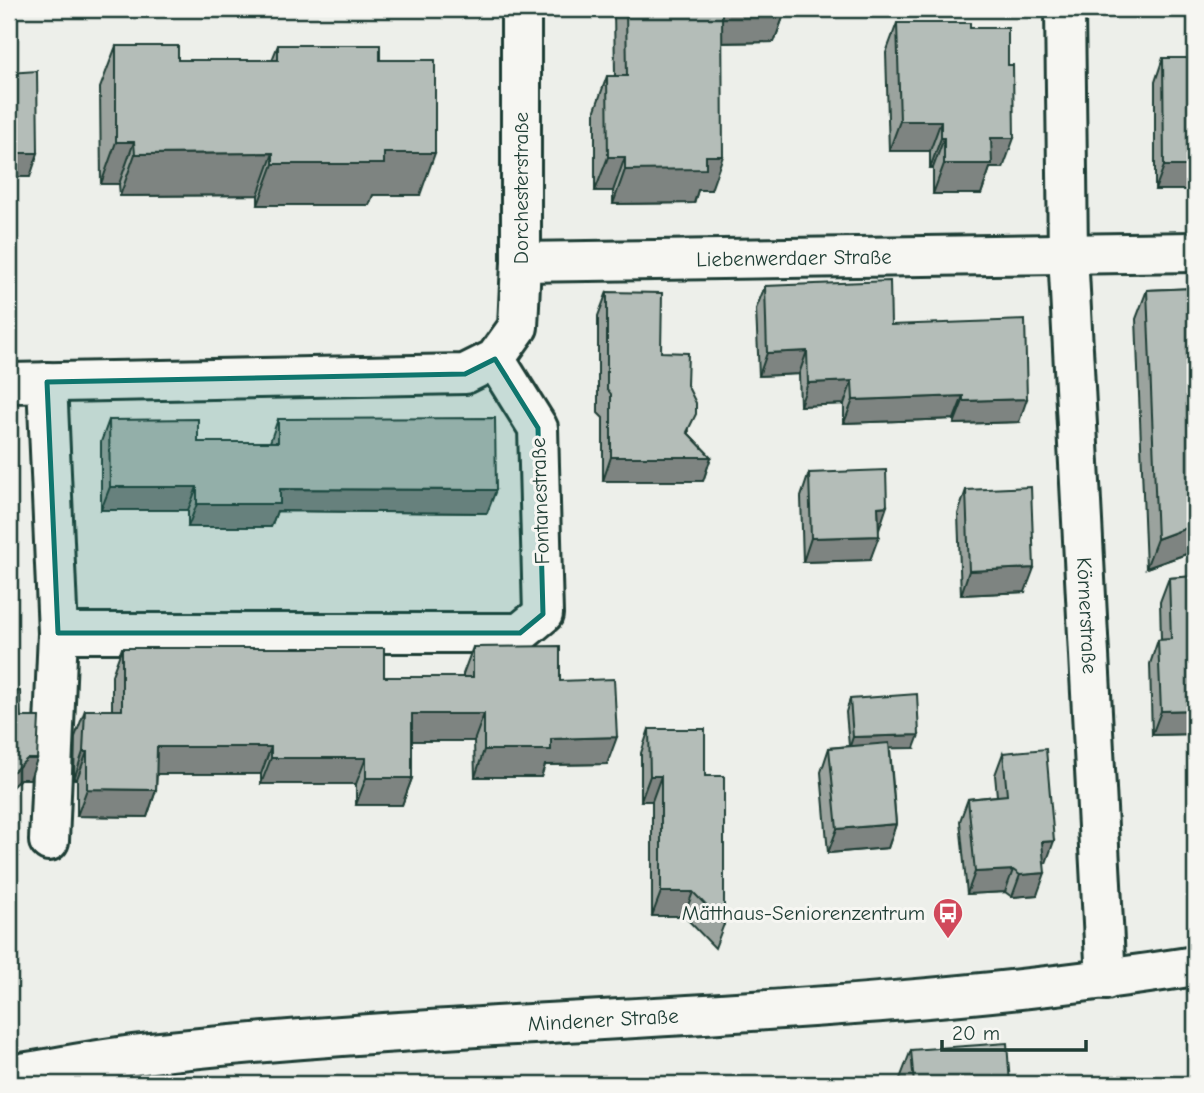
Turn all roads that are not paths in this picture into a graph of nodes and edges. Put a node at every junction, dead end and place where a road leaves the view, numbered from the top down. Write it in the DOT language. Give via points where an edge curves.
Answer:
graph roads {
  1 [pos="521,9"];
  2 [pos="1065,9"];
  3 [pos="1195,252"];
  4 [pos="1068,253"];
  5 [pos="521,262"];
  6 [pos="495,359"];
  7 [pos="47,382"];
  8 [pos="9,383"];
  9 [pos="58,633"];
  10 [pos="49,841"];
  11 [pos="1195,966"];
  12 [pos="1105,980"];
  13 [pos="9,1075"];
  1 -- 5 [label="street, Dorchesterstraße"];
  2 -- 4 [label="street"];
  3 -- 4 [label="street, Liebenwerdaer Straße"];
  4 -- 5 [label="street, Liebenwerdaer Straße"];
  4 -- 12 [label="street, Körnerstraße"];
  5 -- 6 [label="street, Dorchesterstraße" via="518,327"];
  6 -- 7 [label="street" via="465,373"];
  6 -- 9 [label="street, Fontanestraße" via="538,428 543,614 520,633"];
  7 -- 8 [label="street"];
  7 -- 9 [label="street"];
  9 -- 10 [label="street"];
  11 -- 12 [label="street, Mindener Straße"];
  12 -- 13 [label="street, Mindener Straße" via="931,999 317,1038 148,1053"];
}
